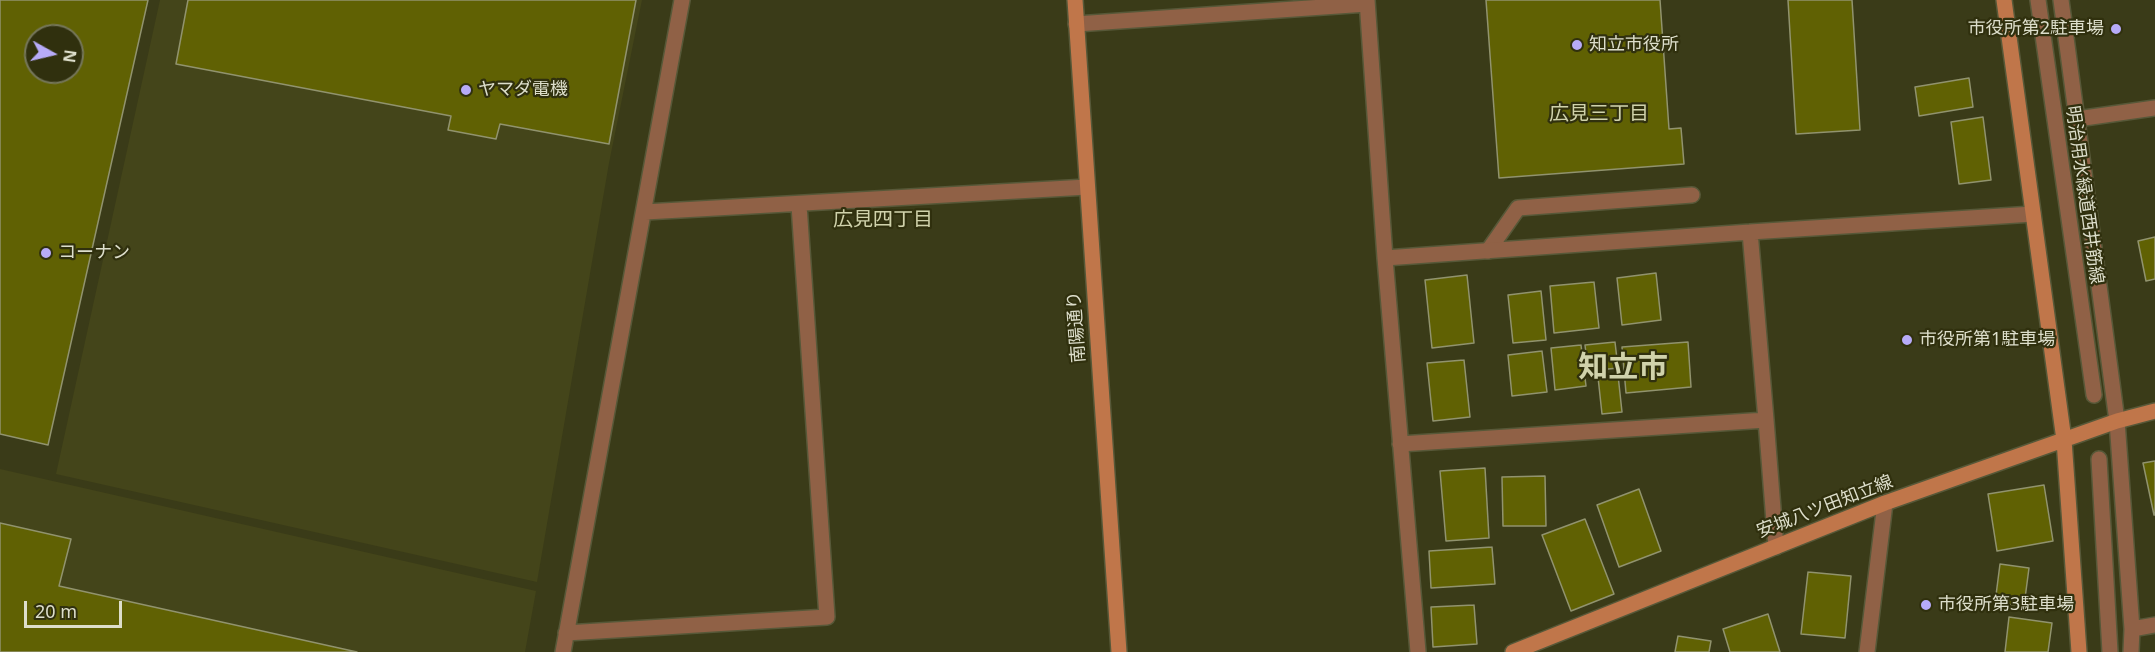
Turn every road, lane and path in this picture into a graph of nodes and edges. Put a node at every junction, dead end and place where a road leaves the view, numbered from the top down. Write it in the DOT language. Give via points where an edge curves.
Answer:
graph roads {
  1 [pos="682,0"];
  2 [pos="1075,0"];
  3 [pos="2004,0"];
  4 [pos="2038,0"];
  5 [pos="2061,0"];
  6 [pos="1367,2"];
  7 [pos="1076,24"];
  8 [pos="2155,108"];
  9 [pos="2077,119"];
  10 [pos="1087,187"];
  11 [pos="1692,195"];
  12 [pos="799,205"];
  13 [pos="645,212"];
  14 [pos="2033,214"];
  15 [pos="1750,232"];
  16 [pos="1488,251"];
  17 [pos="1385,258"];
  18 [pos="2094,395"];
  19 [pos="2155,411"];
  20 [pos="1766,420"];
  21 [pos="2117,421"];
  22 [pos="2064,440"];
  23 [pos="1400,444"];
  24 [pos="2099,459"];
  25 [pos="1885,503"];
  26 [pos="1776,547"];
  27 [pos="2155,626"];
  28 [pos="2132,629"];
  29 [pos="566,633"];
  30 [pos="563,652"];
  31 [pos="1119,652"];
  32 [pos="1418,652"];
  33 [pos="1514,652"];
  34 [pos="1867,652"];
  35 [pos="2079,652"];
  36 [pos="2110,652"];
  37 [pos="2131,652"];
  1 -- 13 [label="street"];
  2 -- 7 [label="street, 南陽通り"];
  3 -- 14 [label="street"];
  4 -- 18 [label="street, 明治用水緑道西井筋線"];
  5 -- 9 [label="street"];
  6 -- 7 [label="street"];
  6 -- 17 [label="street"];
  7 -- 10 [label="street, 南陽通り"];
  8 -- 9 [label="street"];
  9 -- 21 [label="street"];
  10 -- 12 [label="street"];
  10 -- 31 [label="street, 南陽通り"];
  11 -- 16 [label="street" via="1518,208"];
  12 -- 13 [label="street"];
  12 -- 29 [label="street" via="827,617"];
  13 -- 29 [label="street"];
  14 -- 15 [label="street"];
  14 -- 22 [label="street"];
  15 -- 16 [label="street"];
  15 -- 20 [label="street"];
  16 -- 17 [label="street"];
  17 -- 23 [label="street"];
  19 -- 21 [label="street, 安城八ツ田知立線"];
  20 -- 23 [label="street"];
  20 -- 26 [label="street"];
  21 -- 22 [label="street, 安城八ツ田知立線"];
  21 -- 28 [label="street"];
  22 -- 25 [label="street, 安城八ツ田知立線"];
  22 -- 35 [label="street"];
  23 -- 32 [label="street"];
  24 -- 36 [label="street"];
  25 -- 26 [label="street, 安城八ツ田知立線"];
  25 -- 34 [label="street"];
  26 -- 33 [label="street, 安城八ツ田知立線"];
  27 -- 28 [label="street"];
  28 -- 37 [label="street"];
  29 -- 30 [label="street"];
}
